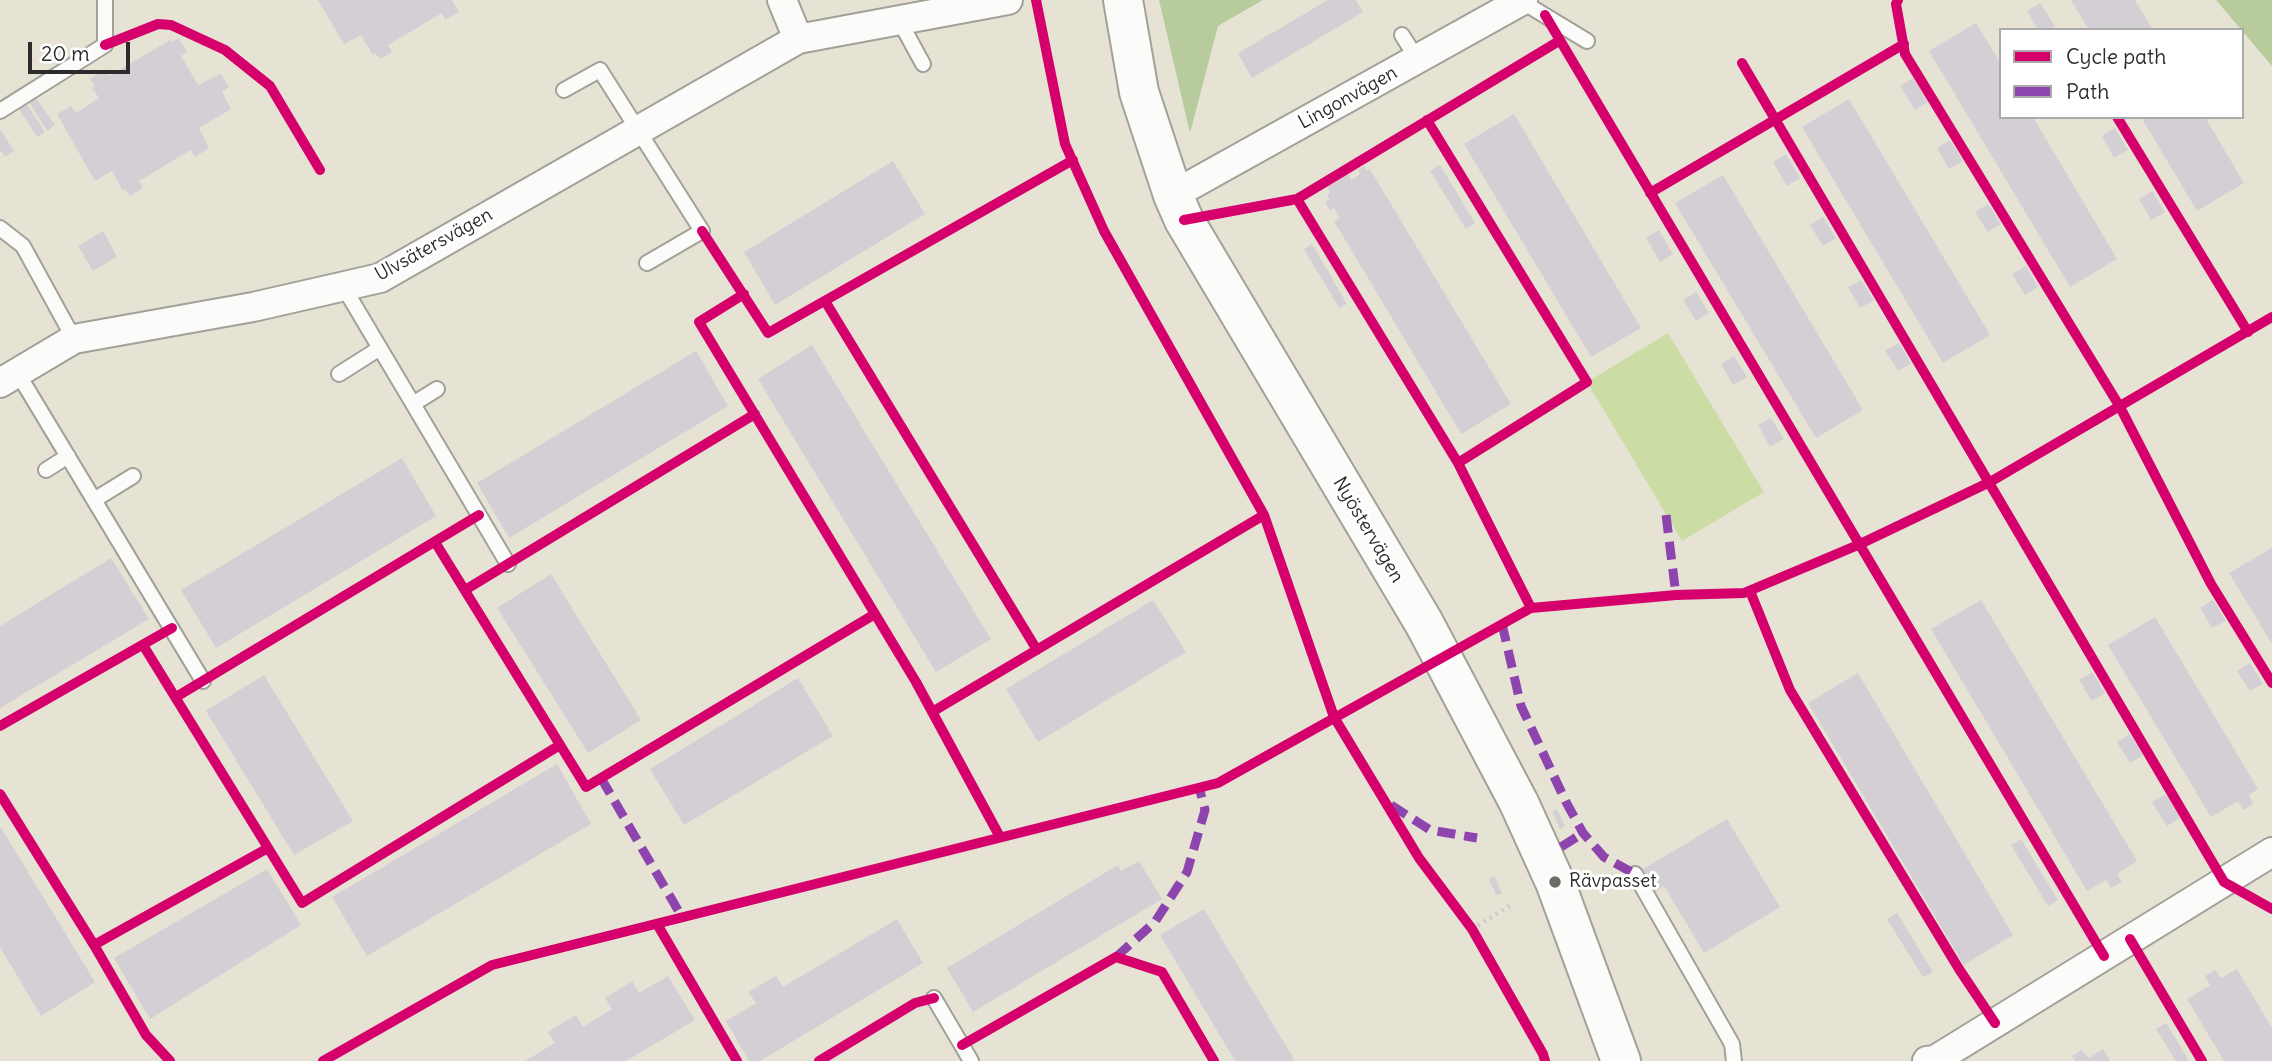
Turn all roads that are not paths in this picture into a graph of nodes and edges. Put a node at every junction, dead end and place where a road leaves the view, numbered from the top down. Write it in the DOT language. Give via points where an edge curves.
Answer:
graph roads {
  1 [pos="105,0"];
  2 [pos="782,0"];
  3 [pos="1008,0"];
  4 [pos="1123,0"];
  5 [pos="1522,0"];
  6 [pos="899,20"];
  7 [pos="1402,35"];
  8 [pos="798,39"];
  9 [pos="1587,41"];
  10 [pos="1417,59"];
  11 [pos="923,64"];
  12 [pos="564,90"];
  13 [pos="0,111"];
  14 [pos="639,129"];
  15 [pos="1173,195"];
  16 [pos="0,228"];
  17 [pos="647,263"];
  18 [pos="343,286"];
  19 [pos="74,339"];
  20 [pos="380,348"];
  21 [pos="339,374"];
  22 [pos="8,377"];
  23 [pos="437,389"];
  24 [pos="412,404"];
  25 [pos="68,456"];
  26 [pos="46,470"];
  27 [pos="133,476"];
  28 [pos="94,500"];
  29 [pos="508,564"];
  30 [pos="203,681"];
  31 [pos="2272,852"];
  32 [pos="1635,874"];
  33 [pos="934,998"];
  34 [pos="971,1061"];
  35 [pos="1621,1061"];
  36 [pos="1734,1061"];
  37 [pos="1927,1061"];
  1 -- 13 [label="lane" via="104,45"];
  2 -- 8 [label="street"];
  3 -- 6 [label="street, Ulvsätersvägen"];
  4 -- 15 [label="street, Nyöstervägen" via="1139,92"];
  5 -- 9 [label="lane"];
  5 -- 10 [label="street, Lingonvägen"];
  6 -- 8 [label="street, Ulvsätersvägen"];
  6 -- 11 [label="lane"];
  7 -- 10 [label="lane"];
  8 -- 14 [label="street, Ulvsätersvägen"];
  10 -- 15 [label="street, Lingonvägen"];
  12 -- 14 [label="lane" via="600,70"];
  14 -- 17 [label="lane" via="702,231"];
  14 -- 18 [label="street, Ulvsätersvägen" via="380,278"];
  15 -- 35 [label="street, Nyöstervägen" via="1423,623 1518,803 1555,882"];
  16 -- 19 [label="lane" via="23,246"];
  18 -- 19 [label="street, Ulvsätersvägen"];
  18 -- 20 [label="lane"];
  19 -- 22 [label="street, Ulvsätersvägen"];
  20 -- 21 [label="lane"];
  20 -- 24 [label="lane"];
  22 -- 25 [label="lane"];
  23 -- 24 [label="lane"];
  24 -- 29 [label="lane"];
  25 -- 26 [label="lane"];
  25 -- 28 [label="lane"];
  27 -- 28 [label="lane"];
  28 -- 30 [label="lane"];
  31 -- 37 [label="street"];
  32 -- 36 [label="lane" via="1732,1044"];
  33 -- 34 [label="lane"];
}
